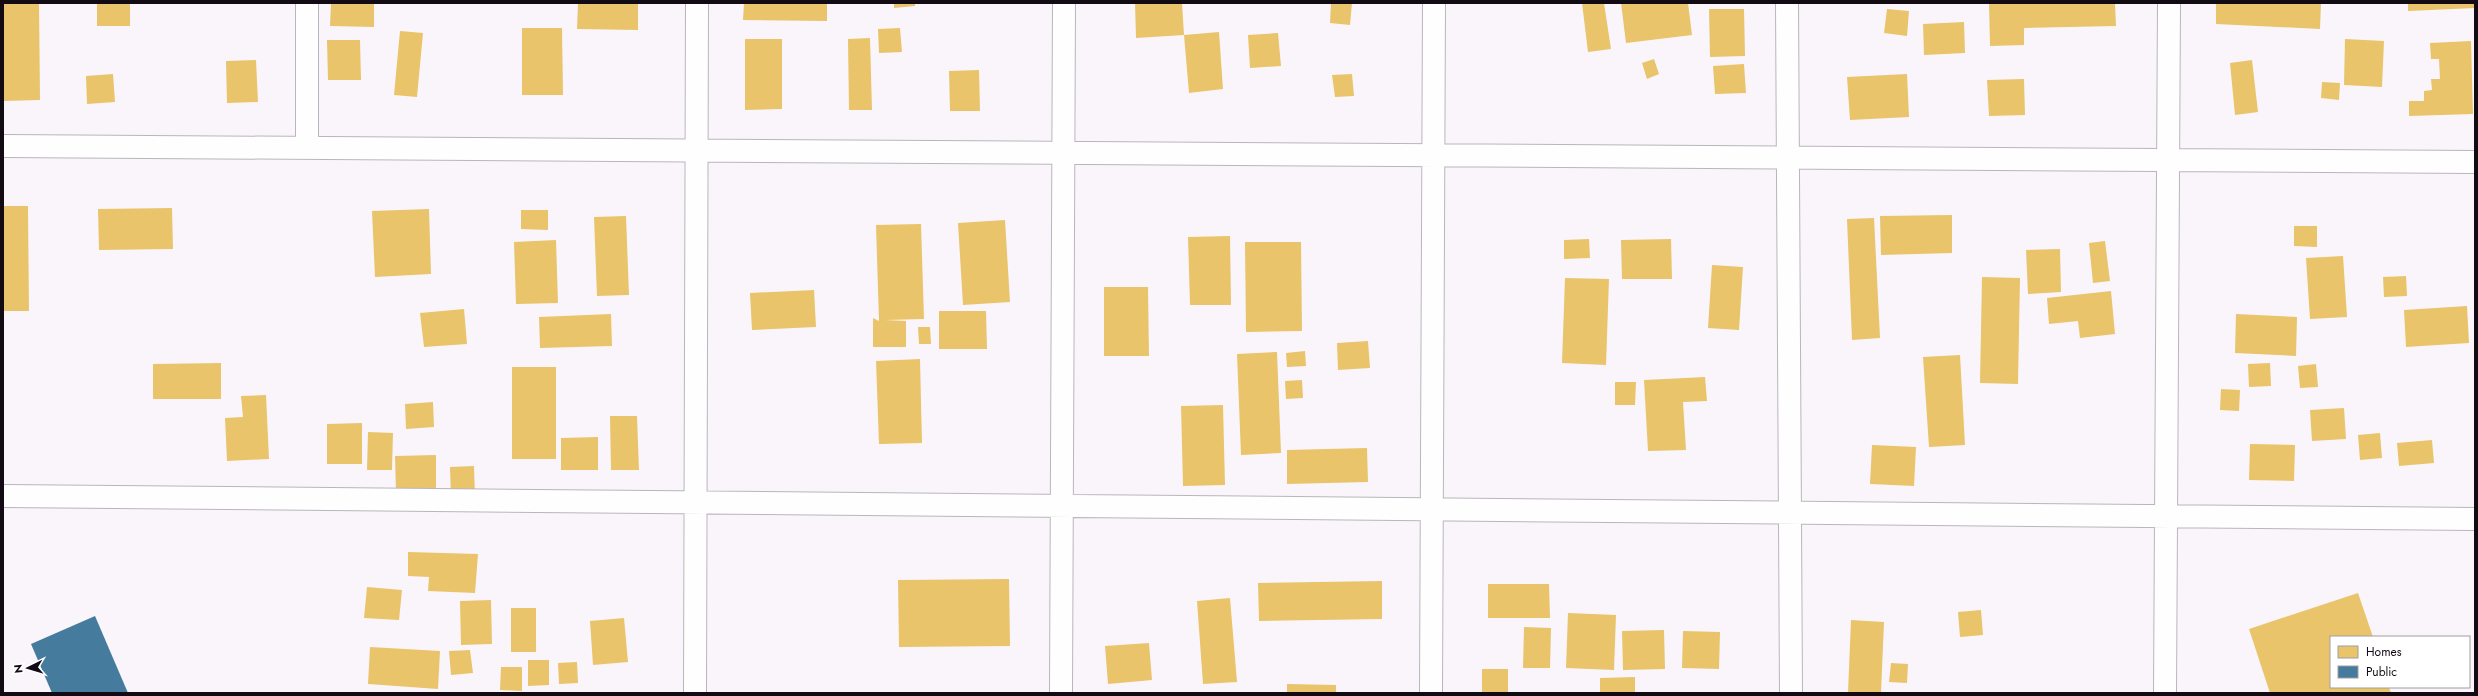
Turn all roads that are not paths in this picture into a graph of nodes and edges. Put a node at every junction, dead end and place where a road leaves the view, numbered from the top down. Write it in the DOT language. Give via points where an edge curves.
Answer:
graph roads {
  1 [pos="307,3"];
  2 [pos="697,3"];
  3 [pos="1064,3"];
  4 [pos="1434,3"];
  5 [pos="1788,3"];
  6 [pos="2169,3"];
  7 [pos="3,146"];
  8 [pos="307,148"];
  9 [pos="696,150"];
  10 [pos="1064,153"];
  11 [pos="1433,155"];
  12 [pos="1788,157"];
  13 [pos="2168,160"];
  14 [pos="2475,162"];
  15 [pos="3,496"];
  16 [pos="696,502"];
  17 [pos="1062,506"];
  18 [pos="1432,509"];
  19 [pos="1790,512"];
  20 [pos="2167,516"];
  21 [pos="2475,519"];
  22 [pos="695,693"];
  23 [pos="1061,693"];
  24 [pos="1430,693"];
  25 [pos="1791,693"];
  26 [pos="2165,693"];
  1 -- 8 [label="street"];
  2 -- 9 [label="street"];
  3 -- 10 [label="street"];
  4 -- 11 [label="street"];
  5 -- 12 [label="street"];
  6 -- 13 [label="street"];
  7 -- 8 [label="street"];
  8 -- 9 [label="street"];
  9 -- 10 [label="street"];
  9 -- 16 [label="street"];
  10 -- 11 [label="street"];
  10 -- 17 [label="street"];
  11 -- 12 [label="street"];
  11 -- 18 [label="street"];
  12 -- 13 [label="street"];
  12 -- 19 [label="street"];
  13 -- 14 [label="street"];
  13 -- 20 [label="street"];
  15 -- 16 [label="street"];
  16 -- 17 [label="street"];
  16 -- 22 [label="street"];
  17 -- 18 [label="street"];
  17 -- 23 [label="street"];
  18 -- 19 [label="street"];
  18 -- 24 [label="street"];
  19 -- 20 [label="street"];
  19 -- 25 [label="street"];
  20 -- 21 [label="street"];
  20 -- 26 [label="street"];
}
